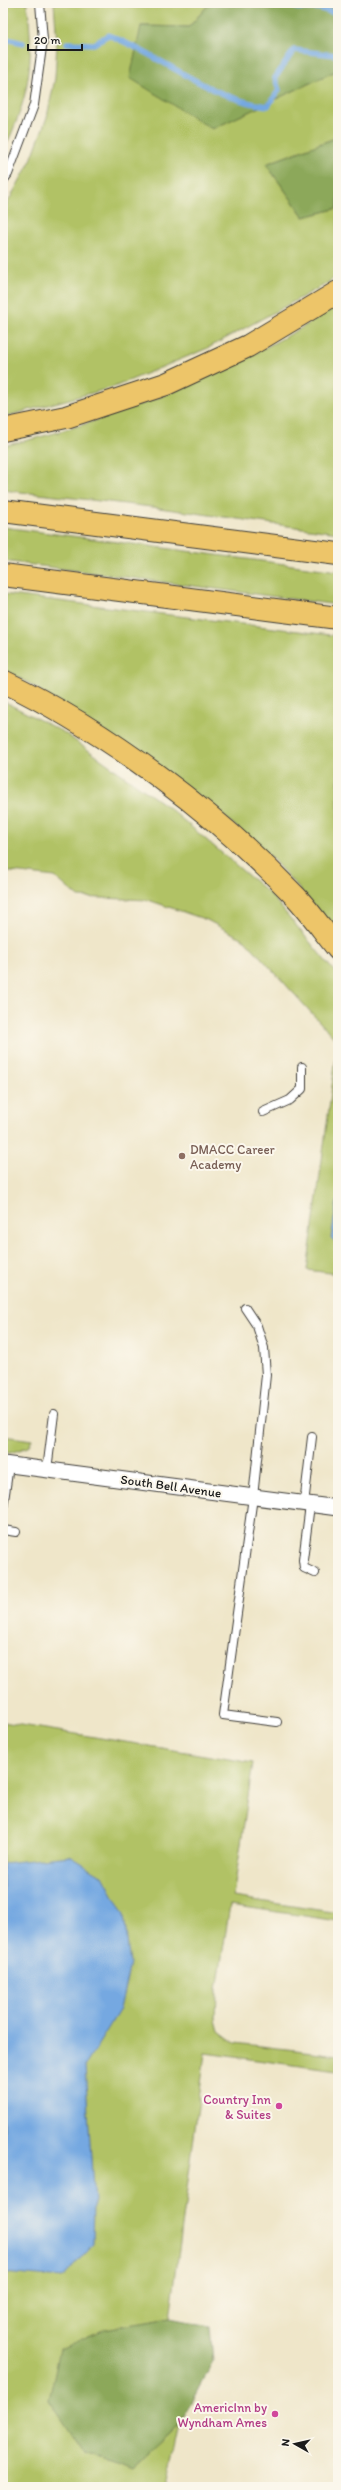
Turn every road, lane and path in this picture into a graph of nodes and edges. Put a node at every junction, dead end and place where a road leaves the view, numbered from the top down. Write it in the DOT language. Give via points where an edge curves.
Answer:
graph roads {
  1 [pos="40,3"];
  2 [pos="3,181"];
  3 [pos="338,292"];
  4 [pos="3,430"];
  5 [pos="3,511"];
  6 [pos="338,554"];
  7 [pos="3,575"];
  8 [pos="338,618"];
  9 [pos="3,682"];
  10 [pos="338,949"];
  11 [pos="302,1067"];
  12 [pos="263,1112"];
  13 [pos="245,1308"];
  14 [pos="54,1414"];
  15 [pos="312,1438"];
  16 [pos="6,1465"];
  17 [pos="47,1470"];
  18 [pos="253,1497"];
  19 [pos="307,1504"];
  20 [pos="3,1508"];
  21 [pos="338,1508"];
  22 [pos="3,1530"];
  23 [pos="16,1532"];
  24 [pos="315,1573"];
  25 [pos="277,1722"];
  1 -- 2 [label="lane" via="44,40 34,105"];
  3 -- 4 [label="highway" via="248,346 166,384 66,417"];
  5 -- 6 [label="highway"];
  7 -- 8 [label="highway"];
  9 -- 10 [label="highway" via="80,725 159,777 237,840 297,898"];
  11 -- 12 [label="lane" via="302,1089 290,1100"];
  13 -- 18 [label="lane" via="257,1326 264,1348 266,1375"];
  14 -- 17 [label="lane"];
  15 -- 19 [label="lane"];
  16 -- 17 [label="street, South Bell Avenue"];
  16 -- 20 [label="lane"];
  17 -- 18 [label="street, South Bell Avenue"];
  18 -- 19 [label="street, South Bell Avenue"];
  18 -- 25 [label="lane" via="223,1715"];
  19 -- 21 [label="street, South Bell Avenue"];
  19 -- 24 [label="lane" via="303,1560 304,1568"];
  22 -- 23 [label="lane"];
}
